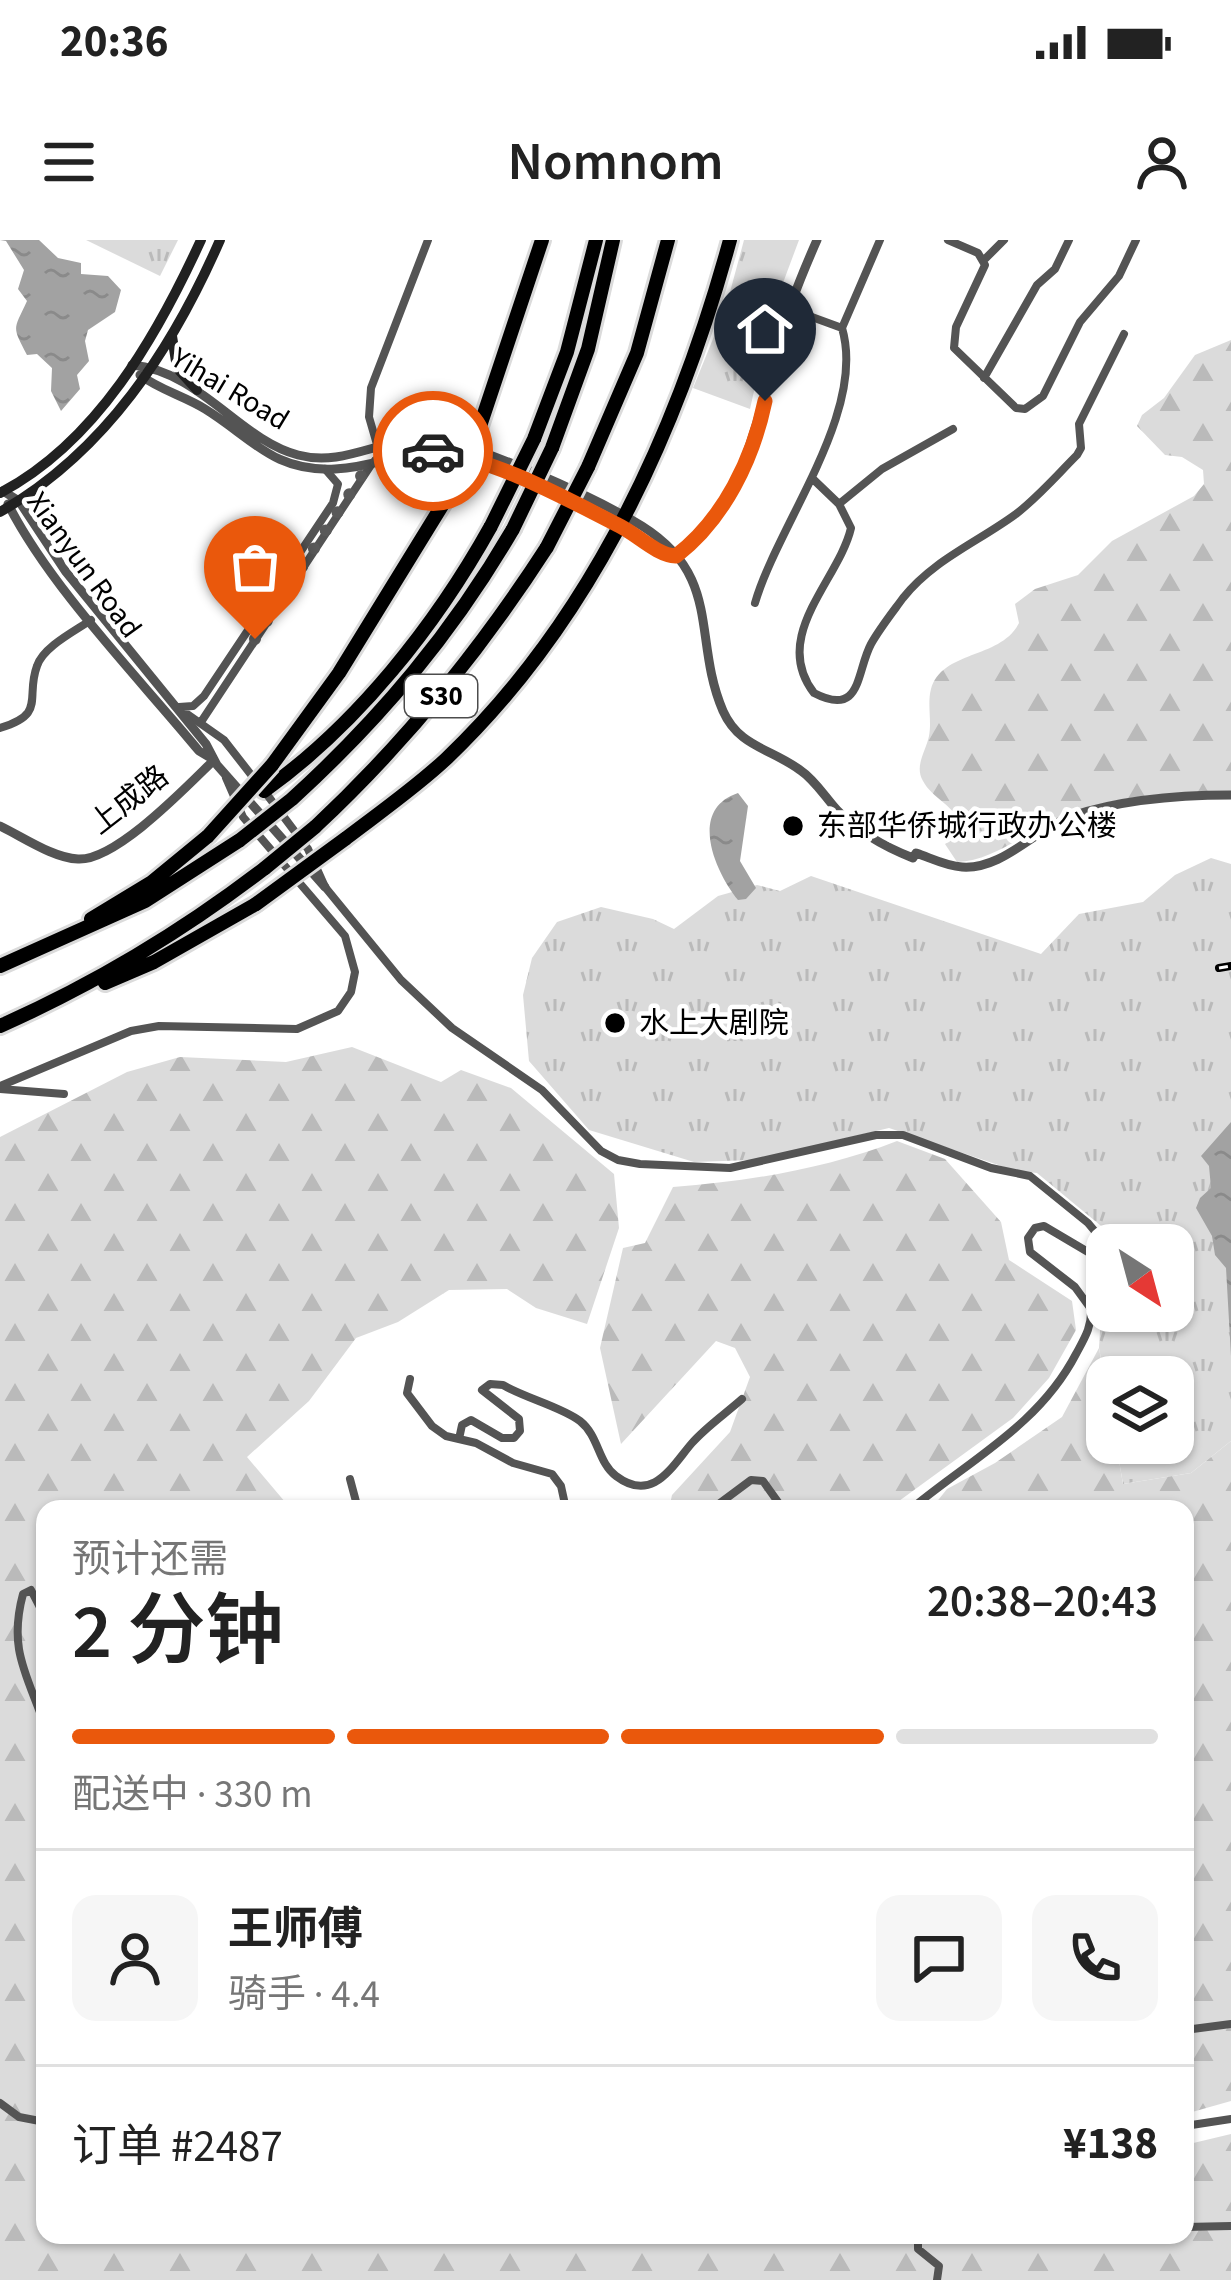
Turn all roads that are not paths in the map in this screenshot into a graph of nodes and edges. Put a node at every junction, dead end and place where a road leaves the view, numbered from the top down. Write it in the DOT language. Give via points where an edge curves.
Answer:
graph roads {
  1 [pos="201,240"];
  2 [pos="220,240"];
  3 [pos="428,240"];
  4 [pos="542,240"];
  5 [pos="596,240"];
  6 [pos="614,240"];
  7 [pos="668,240"];
  8 [pos="730,240"];
  9 [pos="817,240"];
  10 [pos="880,240"];
  11 [pos="948,240"];
  12 [pos="1004,240"];
  13 [pos="1070,240"];
  14 [pos="1136,240"];
  15 [pos="985,259"];
  16 [pos="790,309"];
  17 [pos="174,328"];
  18 [pos="842,328"];
  19 [pos="1124,334"];
  20 [pos="132,365"];
  21 [pos="147,374"];
  22 [pos="985,378"];
  23 [pos="197,390"];
  24 [pos="953,429"];
  25 [pos="377,454"];
  26 [pos="472,454"];
  27 [pos="325,469"];
  28 [pos="814,480"];
  29 [pos="1,490"];
  30 [pos="839,504"];
  31 [pos="9,507"];
  32 [pos="624,522"];
  33 [pos="676,556"];
  34 [pos="754,603"];
  35 [pos="91,620"];
  36 [pos="172,704"];
  37 [pos="201,723"];
  38 [pos="0,728"];
  39 [pos="199,736"];
  40 [pos="214,760"];
  41 [pos="224,772"];
  42 [pos="264,791"];
  43 [pos="1231,795"];
  44 [pos="0,826"];
  45 [pos="325,887"];
  46 [pos="36,953"];
  47 [pos="0,966"];
  48 [pos="61,999"];
  49 [pos="0,1025"];
  50 [pos="0,1088"];
  51 [pos="64,1094"];
  52 [pos="410,1379"];
  53 [pos="742,1400"];
  54 [pos="459,1438"];
  55 [pos="350,1479"];
  56 [pos="356,1500"];
  57 [pos="564,1500"];
  58 [pos="724,1500"];
  59 [pos="777,1500"];
  60 [pos="923,1500"];
  61 [pos="36,1600"];
  62 [pos="36,1701"];
  63 [pos="1231,2024"];
  64 [pos="1194,2029"];
  65 [pos="0,2103"];
  66 [pos="1231,2119"];
  67 [pos="36,2120"];
  68 [pos="1194,2125"];
  69 [pos="1231,2226"];
  70 [pos="1194,2227"];
  71 [pos="918,2244"];
  72 [pos="937,2280"];
  1 -- 20 [label="main road"];
  2 -- 17 [label="main road"];
  3 -- 25 [label="street" via="371,388"];
  4 -- 26 [label="highway"];
  5 -- 42 [label="highway, bridge" via="571,340 491,526 378,684"];
  6 -- 46 [label="highway, S30, bridge" via="552,448 481,584 408,683 241,840 145,901"];
  7 -- 48 [label="highway, S30, bridge" via="637,353 588,467 547,547 473,656 266,868"];
  8 -- 32 [label="highway"];
  9 -- 16 [label="street"];
  10 -- 18 [label="street"];
  11 -- 15 [label="street"];
  12 -- 15 [label="street"];
  13 -- 22 [label="street"];
  14 -- 22 [label="street" via="1035,405 1016,408"];
  15 -- 22 [label="street" via="953,339 959,356"];
  16 -- 18 [label="street"];
  16 -- 33 [label="street" via="742,470 710,522"];
  17 -- 21 [label="main road"];
  17 -- 23 [label="main road" via="173,359"];
  18 -- 28 [label="street" via="844,381"];
  19 -- 30 [label="street" via="1079,424 1081,448 1028,505 908,591 872,643 857,688 832,699 808,685 801,642 812,603 848,539"];
  20 -- 21 [label="street, Yihai Road"];
  20 -- 29 [label="main road" via="60,451"];
  21 -- 23 [label="street, Yihai Road"];
  21 -- 27 [label="street, Yihai Road" via="269,456"];
  21 -- 31 [label="main road" via="78,456"];
  23 -- 25 [label="street, Yihai Road" via="296,454"];
  24 -- 30 [label="street"];
  25 -- 26 [label="street, Yihai Road" via="422,439"];
  25 -- 27 [label="street, Yihai Road"];
  25 -- 37 [label="street"];
  26 -- 32 [label="street, Yihai Road"];
  26 -- 46 [label="highway, bridge" via="350,657 272,765 208,836 152,882"];
  27 -- 36 [label="street" via="337,496 291,569 201,700"];
  28 -- 30 [label="street"];
  28 -- 34 [label="street"];
  29 -- 31 [label="street, Xianyun Road"];
  31 -- 35 [label="street, Xianyun Road"];
  31 -- 36 [label="street, Xianyun Road"];
  32 -- 33 [label="street, Yihai Road"];
  32 -- 48 [label="highway, bridge" via="559,626 428,775 256,904 154,962"];
  33 -- 43 [label="street" via="699,596 716,689 737,734 800,770 857,828 903,854 980,866 1088,812"];
  35 -- 38 [label="street" via="42,657 33,705"];
  35 -- 40 [label="street, Xianyun Road"];
  36 -- 37 [label="street, Xianyun Road"];
  36 -- 39 [label="street, Xianyun Road"];
  37 -- 39 [label="street"];
  37 -- 42 [label="street, Xianyun Road"];
  39 -- 40 [label="street, Xianyun Road"];
  40 -- 41 [label="street, Xianyun Road"];
  40 -- 44 [label="street, 上成路" via="89,858 65,857"];
  41 -- 45 [label="street, Xianyun Road"];
  41 -- 50 [label="street" via="243,818 345,935 355,972 338,1011 297,1029 131,1030"];
  42 -- 45 [label="street, Xianyun Road" via="308,849"];
  45 -- 60 [label="street, Xianyun Road" via="430,1008 526,1077 618,1160 730,1168 903,1135 1030,1176 1094,1229 1099,1244 1088,1252 1045,1226 1028,1238 1030,1252 1091,1309 1064,1378 1034,1415"];
  46 -- 47 [label="highway, S30"];
  48 -- 49 [label="highway, S30"];
  50 -- 51 [label="street"];
  52 -- 54 [label="street" via="407,1394 432,1426"];
  53 -- 54 [label="street" via="650,1484 616,1477 580,1420 502,1385 482,1390 519,1419 520,1431 502,1438 471,1420"];
  54 -- 57 [label="street" via="552,1474"];
  55 -- 56 [label="street"];
  58 -- 59 [label="street" via="751,1480 763,1481"];
  61 -- 62 [label="street" via="31,1590 22,1594 14,1625"];
  63 -- 64 [label="street"];
  65 -- 67 [label="street"];
  66 -- 68 [label="street"];
  69 -- 70 [label="street"];
  71 -- 72 [label="street" via="939,2266"];
}
